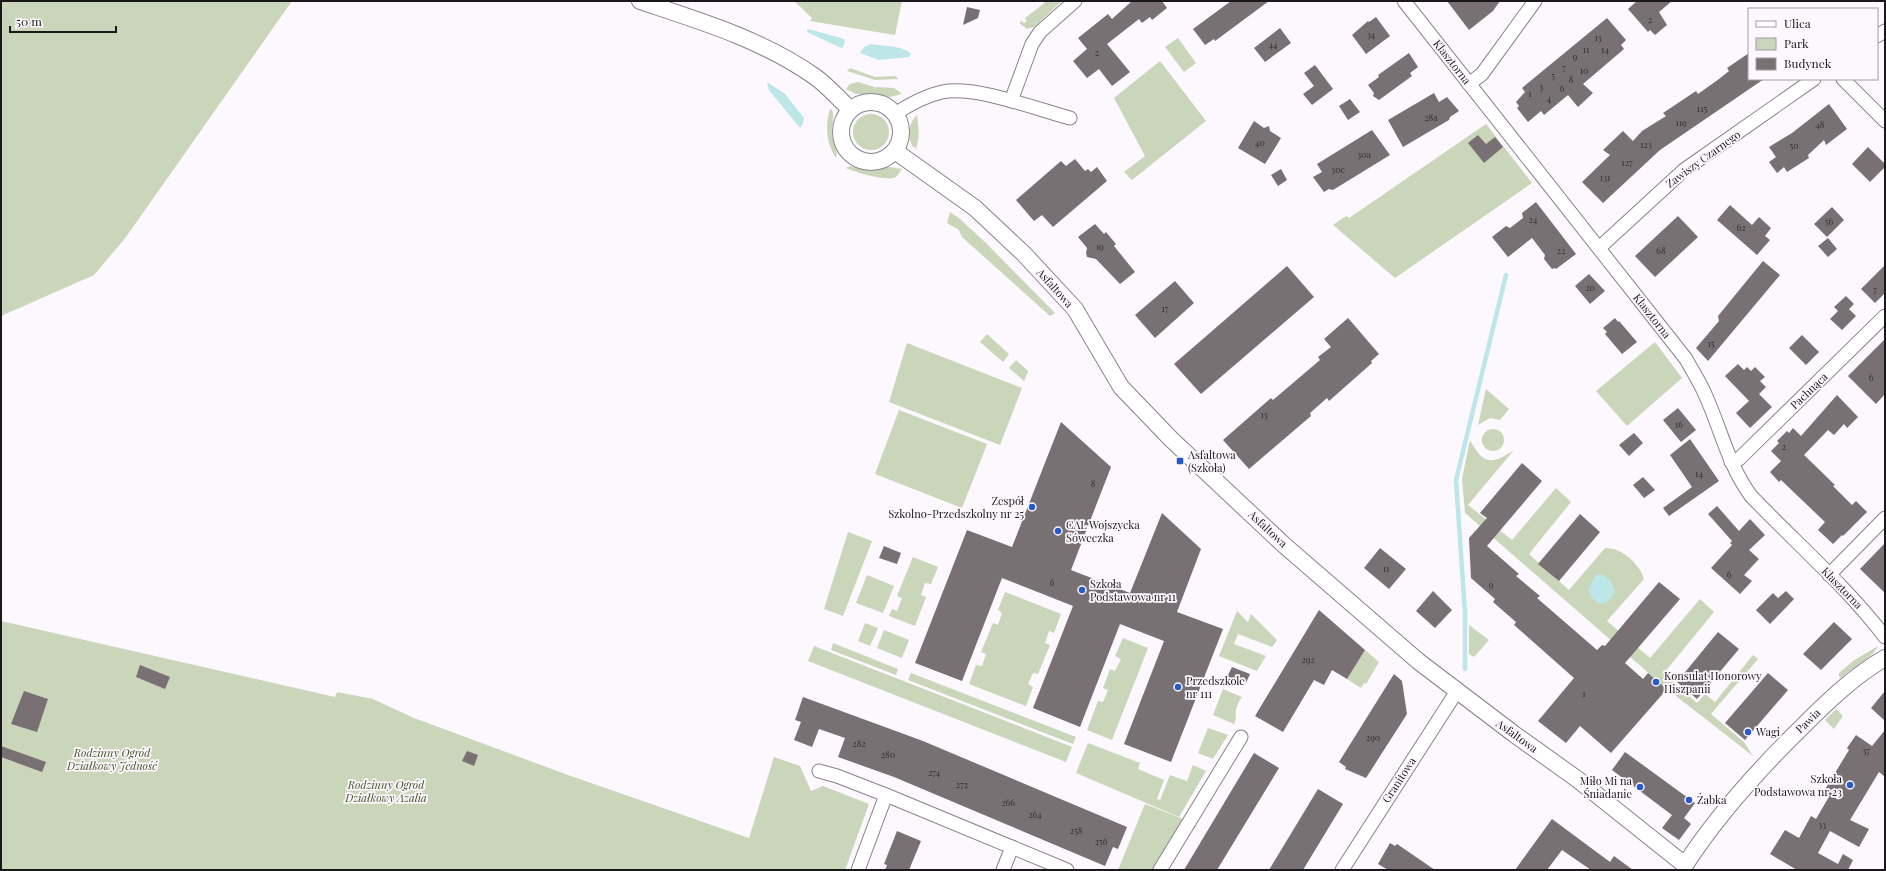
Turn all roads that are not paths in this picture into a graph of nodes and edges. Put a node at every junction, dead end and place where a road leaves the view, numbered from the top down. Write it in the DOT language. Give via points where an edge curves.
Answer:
graph roads {
  1 [pos="640,1"];
  2 [pos="1075,1"];
  3 [pos="1404,1"];
  4 [pos="1535,1"];
  5 [pos="1813,80"];
  6 [pos="1844,80"];
  7 [pos="1469,84"];
  8 [pos="1011,101"];
  9 [pos="850,108"];
  10 [pos="895,114"];
  11 [pos="1070,118"];
  12 [pos="1885,121"];
  13 [pos="895,150"];
  14 [pos="1599,248"];
  15 [pos="1885,316"];
  16 [pos="1731,462"];
  17 [pos="1885,518"];
  18 [pos="1830,575"];
  19 [pos="1885,637"];
  20 [pos="1885,658"];
  21 [pos="1457,690"];
  22 [pos="1240,737"];
  23 [pos="819,771"];
  24 [pos="886,795"];
  25 [pos="1012,847"];
  26 [pos="1684,867"];
  27 [pos="858,870"];
  28 [pos="1003,870"];
  29 [pos="1066,870"];
  30 [pos="1160,870"];
  31 [pos="1342,870"];
  1 -- 9 [label="street" via="764,46 815,77"];
  2 -- 8 [label="street" via="1040,32 1032,44"];
  3 -- 7 [label="street, Klasztorna"];
  4 -- 7 [label="street" via="1482,74"];
  5 -- 14 [label="street, Zawiszy Czarnego" via="1684,170"];
  6 -- 12 [label="street"];
  7 -- 14 [label="street, Klasztorna"];
  8 -- 10 [label="street" via="967,91 943,92 917,100"];
  8 -- 11 [label="street"];
  9 -- 10 [label="street" via="872,102 890,108"];
  9 -- 13 [label="street" via="841,124 840,134 843,144 855,158 864,162 874,162 883,160"];
  10 -- 13 [label="street" via="901,127 901,138"];
  13 -- 21 [label="street, Asfaltowa" via="975,208 1048,279 1075,310 1121,387 1185,452 1284,545 1418,661"];
  14 -- 16 [label="street, Klasztorna" via="1686,360 1704,392"];
  15 -- 16 [label="street, Pachnąca" via="1740,459"];
  16 -- 18 [label="street, Klasztorna" via="1752,496"];
  17 -- 18 [label="street"];
  18 -- 19 [label="street, Klasztorna"];
  20 -- 26 [label="street, Pawia" via="1866,669 1842,689 1776,752 1704,838"];
  21 -- 26 [label="street, Asfaltowa" via="1577,779"];
  21 -- 31 [label="street, Granitowa"];
  22 -- 30 [label="street"];
  23 -- 24 [label="street"];
  24 -- 25 [label="street"];
  24 -- 27 [label="street"];
  25 -- 28 [label="street"];
  25 -- 29 [label="street"];
}
